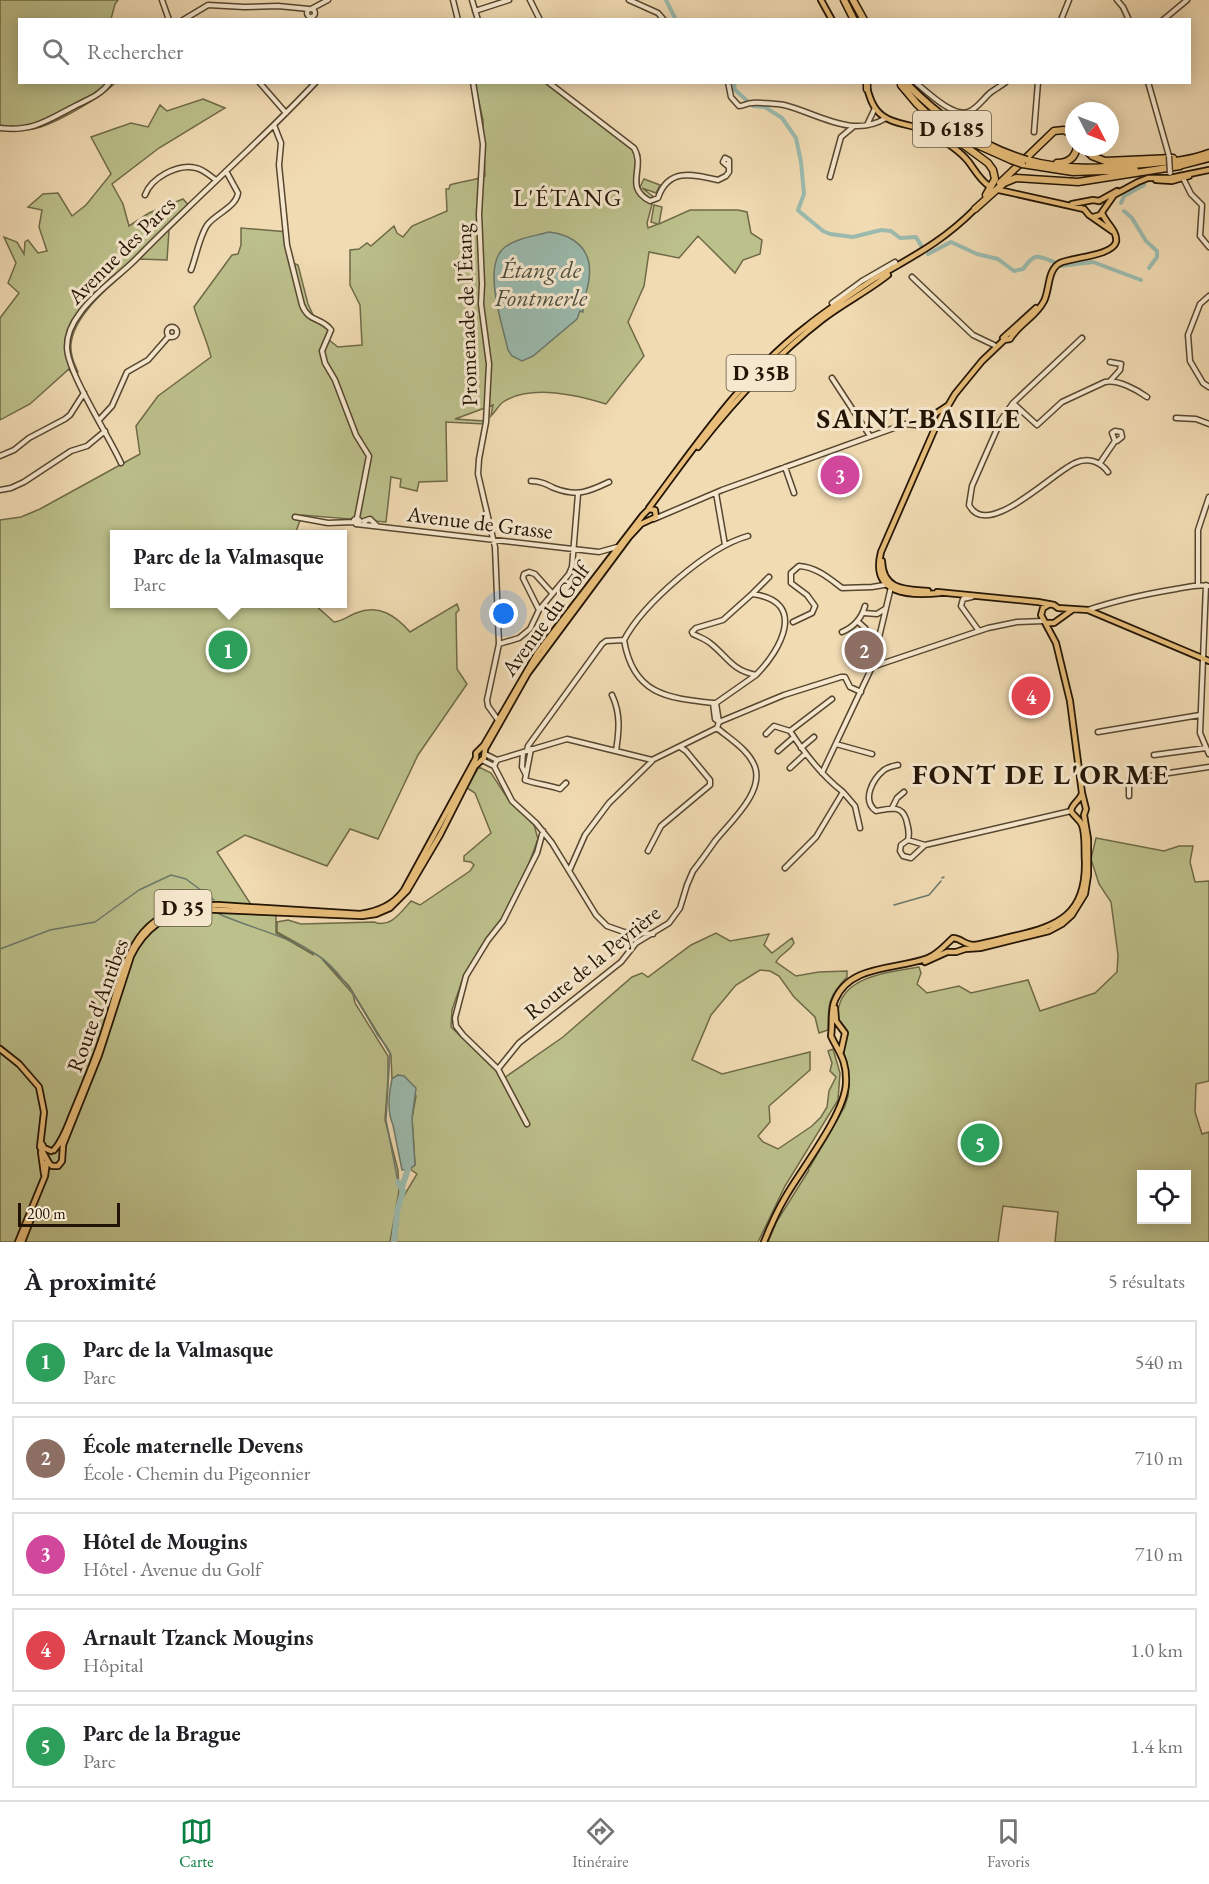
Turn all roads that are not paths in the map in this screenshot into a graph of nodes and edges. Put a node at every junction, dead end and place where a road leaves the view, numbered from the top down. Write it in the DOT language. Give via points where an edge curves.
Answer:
graph roads {
  1 [pos="162,0"];
  2 [pos="293,0"];
  3 [pos="328,0"];
  4 [pos="453,0"];
  5 [pos="472,0"];
  6 [pos="509,0"];
  7 [pos="530,0"];
  8 [pos="629,0"];
  9 [pos="821,0"];
  10 [pos="844,0"];
  11 [pos="851,0"];
  12 [pos="1069,0"];
  13 [pos="1187,0"];
  14 [pos="1121,1"];
  15 [pos="298,6"];
  16 [pos="475,10"];
  17 [pos="312,14"];
  18 [pos="168,18"];
  19 [pos="186,18"];
  20 [pos="458,18"];
  21 [pos="477,18"];
  22 [pos="539,18"];
  23 [pos="662,18"];
  24 [pos="831,18"];
  25 [pos="853,18"];
  26 [pos="859,18"];
  27 [pos="863,18"];
  28 [pos="1062,18"];
  29 [pos="1128,18"];
  30 [pos="1165,18"];
  31 [pos="109,84"];
  32 [pos="261,84"];
  33 [pos="314,84"];
  34 [pos="472,84"];
  35 [pos="551,84"];
  36 [pos="729,84"];
  37 [pos="865,84"];
  38 [pos="903,84"];
  39 [pos="903,84"];
  40 [pos="917,84"];
  41 [pos="1003,84"];
  42 [pos="1038,84"];
  43 [pos="1149,84"];
  44 [pos="874,109"];
  45 [pos="286,113"];
  46 [pos="884,119"];
  47 [pos="274,125"];
  48 [pos="852,126"];
  49 [pos="867,126"];
  50 [pos="0,128"];
  51 [pos="1065,130"];
  52 [pos="1034,132"];
  53 [pos="1209,152"];
  54 [pos="1072,156"];
  55 [pos="1093,156"];
  56 [pos="1209,158"];
  57 [pos="1025,162"];
  58 [pos="1180,166"];
  59 [pos="729,167"];
  60 [pos="1209,170"];
  61 [pos="226,171"];
  62 [pos="1197,173"];
  63 [pos="1171,176"];
  64 [pos="830,177"];
  65 [pos="1183,178"];
  66 [pos="216,180"];
  67 [pos="1143,180"];
  68 [pos="1158,181"];
  69 [pos="989,186"];
  70 [pos="1122,189"];
  71 [pos="999,190"];
  72 [pos="144,195"];
  73 [pos="1091,201"];
  74 [pos="1099,201"];
  75 [pos="1068,205"];
  76 [pos="975,209"];
  77 [pos="1087,210"];
  78 [pos="1102,212"];
  79 [pos="1093,217"];
  80 [pos="1114,234"];
  81 [pos="1209,247"];
  82 [pos="896,268"];
  83 [pos="191,270"];
  84 [pos="912,277"];
  85 [pos="1209,296"];
  86 [pos="832,303"];
  87 [pos="169,336"];
  88 [pos="1008,336"];
  89 [pos="1082,338"];
  90 [pos="994,345"];
  91 [pos="1110,362"];
  92 [pos="832,378"];
  93 [pos="1110,381"];
  94 [pos="1209,387"];
  95 [pos="84,393"];
  96 [pos="955,394"];
  97 [pos="1147,397"];
  98 [pos="1013,403"];
  99 [pos="949,405"];
  100 [pos="935,414"];
  101 [pos="940,418"];
  102 [pos="1176,418"];
  103 [pos="924,419"];
  104 [pos="99,420"];
  105 [pos="715,424"];
  106 [pos="916,424"];
  107 [pos="1209,424"];
  108 [pos="936,426"];
  109 [pos="927,427"];
  110 [pos="105,431"];
  111 [pos="870,436"];
  112 [pos="932,438"];
  113 [pos="1114,441"];
  114 [pos="0,456"];
  115 [pos="121,463"];
  116 [pos="1100,463"];
  117 [pos="785,467"];
  118 [pos="1108,472"];
  119 [pos="531,481"];
  120 [pos="609,482"];
  121 [pos="0,490"];
  122 [pos="716,493"];
  123 [pos="794,493"];
  124 [pos="578,494"];
  125 [pos="1209,497"];
  126 [pos="647,510"];
  127 [pos="656,511"];
  128 [pos="666,514"];
  129 [pos="295,517"];
  130 [pos="651,520"];
  131 [pos="359,521"];
  132 [pos="748,536"];
  133 [pos="494,540"];
  134 [pos="725,545"];
  135 [pos="617,547"];
  136 [pos="574,549"];
  137 [pos="599,552"];
  138 [pos="614,557"];
  139 [pos="607,561"];
  140 [pos="769,577"];
  141 [pos="888,583"];
  142 [pos="1198,585"];
  143 [pos="1208,585"];
  144 [pos="940,592"];
  145 [pos="552,593"];
  146 [pos="752,594"];
  147 [pos="982,597"];
  148 [pos="1030,602"];
  149 [pos="1048,605"];
  150 [pos="864,606"];
  151 [pos="1058,608"];
  152 [pos="885,609"];
  153 [pos="1074,609"];
  154 [pos="539,610"];
  155 [pos="1088,610"];
  156 [pos="864,613"];
  157 [pos="1041,613"];
  158 [pos="1059,619"];
  159 [pos="857,621"];
  160 [pos="793,622"];
  161 [pos="1033,622"];
  162 [pos="1045,622"];
  163 [pos="1054,623"];
  164 [pos="865,628"];
  165 [pos="979,631"];
  166 [pos="842,632"];
  167 [pos="1053,635"];
  168 [pos="624,640"];
  169 [pos="499,644"];
  170 [pos="1202,658"];
  171 [pos="1209,661"];
  172 [pos="872,667"];
  173 [pos="756,675"];
  174 [pos="861,692"];
  175 [pos="612,695"];
  176 [pos="832,699"];
  177 [pos="714,703"];
  178 [pos="491,710"];
  179 [pos="502,712"];
  180 [pos="1201,716"];
  181 [pos="498,720"];
  182 [pos="719,722"];
  183 [pos="717,728"];
  184 [pos="789,731"];
  185 [pos="1098,732"];
  186 [pos="766,734"];
  187 [pos="794,737"];
  188 [pos="814,737"];
  189 [pos="1202,741"];
  190 [pos="1209,741"];
  191 [pos="836,744"];
  192 [pos="680,747"];
  193 [pos="801,748"];
  194 [pos="1206,748"];
  195 [pos="527,751"];
  196 [pos="616,751"];
  197 [pos="778,751"];
  198 [pos="483,752"];
  199 [pos="805,754"];
  200 [pos="872,754"];
  201 [pos="1209,754"];
  202 [pos="1154,755"];
  203 [pos="479,759"];
  204 [pos="496,760"];
  205 [pos="652,760"];
  206 [pos="898,765"];
  207 [pos="494,766"];
  208 [pos="1209,767"];
  209 [pos="790,768"];
  210 [pos="822,773"];
  211 [pos="526,774"];
  212 [pos="566,783"];
  213 [pos="843,792"];
  214 [pos="904,792"];
  215 [pos="1082,794"];
  216 [pos="1129,796"];
  217 [pos="1076,803"];
  218 [pos="1084,805"];
  219 [pos="892,808"];
  220 [pos="1071,811"];
  221 [pos="1084,815"];
  222 [pos="1077,817"];
  223 [pos="860,828"];
  224 [pos="543,831"];
  225 [pos="908,840"];
  226 [pos="914,841"];
  227 [pos="433,843"];
  228 [pos="924,845"];
  229 [pos="648,851"];
  230 [pos="917,854"];
  231 [pos="785,868"];
  232 [pos="570,869"];
  233 [pos="654,934"];
  234 [pos="963,942"];
  235 [pos="948,944"];
  236 [pos="961,950"];
  237 [pos="952,951"];
  238 [pos="840,1028"];
  239 [pos="833,1030"];
  240 [pos="842,1040"];
  241 [pos="835,1041"];
  242 [pos="0,1049"];
  243 [pos="841,1051"];
  244 [pos="498,1069"];
  245 [pos="527,1124"];
  246 [pos="40,1144"];
  247 [pos="52,1151"];
  248 [pos="62,1155"];
  249 [pos="47,1160"];
  250 [pos="56,1166"];
  251 [pos="37,1198"];
  252 [pos="20,1242"];
  253 [pos="764,1242"];
  1 -- 18 [label="street"];
  2 -- 15 [label="street"];
  3 -- 17 [label="street"];
  4 -- 20 [label="street"];
  5 -- 16 [label="street"];
  6 -- 16 [label="street"];
  7 -- 22 [label="street"];
  8 -- 23 [label="street"];
  9 -- 24 [label="main road"];
  10 -- 25 [label="highway"];
  11 -- 26 [label="highway"];
  11 -- 27 [label="highway"];
  12 -- 28 [label="street"];
  13 -- 30 [label="street"];
  14 -- 29 [label="street"];
  15 -- 17 [label="street"];
  15 -- 19 [label="street" via="208,5"];
  16 -- 21 [label="street"];
  31 -- 50 [label="street" via="98,95 49,121 28,128"];
  32 -- 45 [label="street"];
  33 -- 45 [label="street, Avenue des Parcs"];
  34 -- 133 [label="street, Promenade de l'Étang" via="483,144 479,214 481,304 489,364 478,474"];
  35 -- 59 [label="street" via="634,148 638,154 637,190 650,201 658,198 667,180 685,174 722,179"];
  36 -- 48 [label="street" via="738,106 783,105"];
  37 -- 44 [label="main road"];
  38 -- 57 [label="highway, D 6185, bridge" via="931,113 975,144"];
  39 -- 76 [label="highway" via="946,132 991,166 993,184"];
  40 -- 41 [label="street" via="941,103 965,113"];
  42 -- 52 [label="street"];
  43 -- 63 [label="street, bridge"];
  44 -- 46 [label="main road"];
  44 -- 49 [label="street"];
  45 -- 47 [label="street, Avenue des Parcs"];
  46 -- 49 [label="street"];
  46 -- 69 [label="main road" via="929,135"];
  47 -- 61 [label="street, Avenue des Parcs"];
  47 -- 131 [label="street" via="281,143 279,165 286,245 305,314 331,330 322,351 325,363 369,456"];
  48 -- 49 [label="street"];
  48 -- 64 [label="street" via="841,137"];
  51 -- 76 [label="highway" via="1057,130 1037,146"];
  53 -- 55 [label="highway" via="1111,161"];
  53 -- 57 [label="highway, D 6185" via="1179,161 1113,167 1074,168"];
  54 -- 57 [label="highway" via="1062,163"];
  56 -- 58 [label="highway, D 6185"];
  57 -- 58 [label="highway, D 6185" via="1087,173"];
  58 -- 76 [label="highway" via="1078,183 1016,178 1004,183"];
  60 -- 62 [label="main road"];
  61 -- 66 [label="street, Avenue des Parcs"];
  61 -- 83 [label="street" via="238,197 205,229"];
  62 -- 63 [label="main road"];
  62 -- 65 [label="main road"];
  63 -- 65 [label="street"];
  63 -- 67 [label="main road"];
  63 -- 68 [label="street"];
  65 -- 68 [label="main road"];
  65 -- 81 [label="street" via="1202,205 1200,236"];
  66 -- 72 [label="street" via="197,168 180,169 152,183"];
  66 -- 95 [label="street, Avenue des Parcs" via="81,311 71,329 67,350"];
  67 -- 68 [label="main road"];
  67 -- 70 [label="main road"];
  70 -- 74 [label="main road"];
  70 -- 78 [label="main road"];
  71 -- 75 [label="main road"];
  73 -- 74 [label="main road"];
  73 -- 75 [label="main road"];
  73 -- 77 [label="main road"];
  74 -- 78 [label="main road"];
  75 -- 77 [label="main road"];
  76 -- 82 [label="main road, D 35B" via="939,241"];
  77 -- 79 [label="main road"];
  78 -- 79 [label="main road"];
  78 -- 80 [label="main road"];
  79 -- 80 [label="main road"];
  80 -- 88 [label="main road" via="1115,243 1110,249 1059,264 1053,271 1044,302"];
  82 -- 86 [label="street" via="895,262"];
  82 -- 105 [label="main road, D 35B" via="804,328 759,370"];
  84 -- 90 [label="street" via="973,336"];
  85 -- 94 [label="street" via="1202,301 1188,332 1189,356"];
  87 -- 104 [label="street" via="148,360 127,372 112,406"];
  88 -- 90 [label="main road"];
  88 -- 96 [label="main road"];
  89 -- 98 [label="street"];
  90 -- 96 [label="main road" via="965,375"];
  91 -- 93 [label="street" via="1121,364"];
  92 -- 111 [label="street"];
  93 -- 97 [label="street"];
  93 -- 98 [label="street" via="1062,402 1037,425"];
  95 -- 104 [label="street, Avenue des Parcs"];
  95 -- 114 [label="street" via="65,419"];
  96 -- 99 [label="main road"];
  98 -- 116 [label="street" via="1001,420 972,486 969,505 976,515 994,514 1023,500 1075,462"];
  99 -- 100 [label="main road"];
  99 -- 101 [label="main road"];
  100 -- 101 [label="main road"];
  100 -- 103 [label="main road"];
  101 -- 108 [label="main road"];
  102 -- 107 [label="street"];
  103 -- 106 [label="street, Avenue du Golf"];
  103 -- 109 [label="main road"];
  104 -- 110 [label="street, Avenue des Parcs"];
  105 -- 126 [label="main road, D 35B"];
  105 -- 127 [label="main road, D 35B" via="660,496"];
  106 -- 109 [label="street, Avenue du Golf"];
  106 -- 111 [label="street, Avenue du Golf"];
  108 -- 109 [label="main road"];
  108 -- 112 [label="main road"];
  109 -- 112 [label="main road"];
  110 -- 115 [label="street, Avenue des Parcs"];
  110 -- 121 [label="street" via="87,446 71,451 24,482"];
  111 -- 117 [label="street, Avenue du Golf"];
  112 -- 141 [label="main road" via="888,538 882,562"];
  113 -- 116 [label="street"];
  116 -- 118 [label="street"];
  117 -- 122 [label="street, Avenue du Golf"];
  117 -- 123 [label="street"];
  119 -- 124 [label="street"];
  120 -- 124 [label="street"];
  122 -- 128 [label="street, Avenue du Golf"];
  122 -- 134 [label="street"];
  124 -- 136 [label="street"];
  125 -- 142 [label="street" via="1198,530"];
  126 -- 127 [label="main road"];
  126 -- 130 [label="main road" via="646,518"];
  126 -- 135 [label="main road, Avenue du Golf"];
  127 -- 128 [label="street"];
  127 -- 130 [label="main road"];
  128 -- 130 [label="street, Avenue du Golf"];
  129 -- 131 [label="street, Avenue de Grasse" via="328,523"];
  130 -- 138 [label="main road, Avenue du Golf" via="638,527"];
  131 -- 133 [label="street, Avenue de Grasse"];
  132 -- 134 [label="street"];
  133 -- 136 [label="street, Avenue de Grasse"];
  133 -- 169 [label="street, Promenade de l'Étang"];
  134 -- 168 [label="street" via="657,598"];
  135 -- 137 [label="street, Avenue de Grasse"];
  135 -- 139 [label="main road, Avenue du Golf"];
  136 -- 137 [label="street, Avenue de Grasse"];
  136 -- 145 [label="street" via="569,574"];
  137 -- 139 [label="street"];
  138 -- 139 [label="main road"];
  138 -- 198 [label="main road, Avenue du Golf" via="528,673"];
  139 -- 179 [label="main road, Avenue du Golf" via="538,652"];
  140 -- 146 [label="street"];
  141 -- 144 [label="main road" via="903,589"];
  141 -- 144 [label="main road" via="897,591 912,594"];
  141 -- 152 [label="street"];
  141 -- 160 [label="street" via="849,590 812,568 799,566 791,573 791,583 815,606 812,613"];
  142 -- 143 [label="street"];
  142 -- 155 [label="street" via="1118,600"];
  143 -- 170 [label="street"];
  144 -- 147 [label="main road"];
  145 -- 154 [label="street"];
  145 -- 154 [label="street" via="535,574 524,574"];
  146 -- 173 [label="street" via="771,598 782,611 786,626 774,655"];
  146 -- 173 [label="street" via="723,620 692,632 736,668"];
  147 -- 148 [label="main road"];
  147 -- 165 [label="street" via="961,602"];
  148 -- 149 [label="main road"];
  148 -- 157 [label="main road"];
  149 -- 151 [label="main road"];
  149 -- 157 [label="main road"];
  150 -- 156 [label="street"];
  151 -- 153 [label="main road"];
  151 -- 158 [label="main road"];
  152 -- 156 [label="street" via="877,614"];
  152 -- 172 [label="street"];
  153 -- 155 [label="main road"];
  153 -- 158 [label="main road"];
  154 -- 169 [label="street" via="526,633"];
  155 -- 170 [label="main road"];
  156 -- 159 [label="street"];
  157 -- 161 [label="street"];
  157 -- 162 [label="main road"];
  158 -- 163 [label="main road"];
  159 -- 164 [label="street"];
  159 -- 166 [label="street"];
  161 -- 162 [label="street"];
  161 -- 165 [label="street"];
  162 -- 163 [label="main road"];
  162 -- 167 [label="main road"];
  163 -- 167 [label="main road"];
  165 -- 172 [label="street"];
  167 -- 215 [label="main road" via="1070,701"];
  168 -- 177 [label="street" via="634,671 650,688 678,699"];
  168 -- 195 [label="street" via="602,644"];
  169 -- 178 [label="street, Promenade de l'Étang" via="487,700"];
  170 -- 171 [label="main road"];
  170 -- 180 [label="street"];
  172 -- 174 [label="street"];
  173 -- 177 [label="street"];
  174 -- 182 [label="street" via="841,676"];
  174 -- 191 [label="street"];
  175 -- 196 [label="street" via="620,728"];
  176 -- 184 [label="street"];
  177 -- 182 [label="street"];
  178 -- 179 [label="street"];
  178 -- 181 [label="street"];
  179 -- 181 [label="main road, Avenue du Golf"];
  180 -- 185 [label="street"];
  180 -- 189 [label="street"];
  181 -- 198 [label="main road, Avenue du Golf"];
  182 -- 183 [label="street"];
  183 -- 192 [label="street"];
  183 -- 233 [label="street, Route de la Peyrière" via="752,760 755,786 693,871 680,908"];
  184 -- 186 [label="street" via="774,726"];
  184 -- 187 [label="street"];
  187 -- 193 [label="street"];
  187 -- 197 [label="street"];
  188 -- 193 [label="street"];
  189 -- 190 [label="street"];
  189 -- 194 [label="street"];
  191 -- 200 [label="street"];
  191 -- 210 [label="street"];
  192 -- 205 [label="street"];
  192 -- 229 [label="street" via="710,780 710,785 661,826"];
  193 -- 199 [label="street"];
  194 -- 201 [label="street"];
  194 -- 202 [label="street"];
  195 -- 196 [label="street" via="567,739"];
  195 -- 204 [label="street"];
  195 -- 211 [label="street"];
  195 -- 211 [label="street" via="522,767"];
  196 -- 205 [label="street"];
  198 -- 203 [label="main road"];
  198 -- 203 [label="main road" via="476,753"];
  198 -- 204 [label="street"];
  199 -- 209 [label="street"];
  199 -- 210 [label="street"];
  203 -- 207 [label="street"];
  203 -- 227 [label="main road, Route d'Antibes / D 35"];
  204 -- 207 [label="street"];
  205 -- 232 [label="street" via="609,803 585,835"];
  206 -- 219 [label="street" via="883,771 871,786 868,798 873,810"];
  207 -- 224 [label="street" via="512,801"];
  208 -- 216 [label="street" via="1129,779"];
  210 -- 213 [label="street"];
  211 -- 212 [label="street" via="525,780 560,789"];
  213 -- 223 [label="street" via="855,806"];
  213 -- 231 [label="street" via="819,833"];
  214 -- 219 [label="street"];
  215 -- 217 [label="main road"];
  215 -- 218 [label="main road"];
  217 -- 218 [label="main road"];
  217 -- 220 [label="main road"];
  218 -- 221 [label="main road"];
  219 -- 225 [label="street" via="904,813"];
  220 -- 222 [label="main road"];
  220 -- 228 [label="street"];
  221 -- 222 [label="main road"];
  221 -- 236 [label="main road" via="1088,880 1072,915 1045,933"];
  222 -- 234 [label="main road" via="1083,832 1085,880 1068,914 1037,931 974,945"];
  224 -- 232 [label="street"];
  224 -- 244 [label="street" via="537,853 508,912 466,976 455,1018 463,1035"];
  225 -- 226 [label="street"];
  225 -- 230 [label="street" via="901,845 901,853 908,858"];
  226 -- 228 [label="street"];
  226 -- 230 [label="street"];
  227 -- 247 [label="main road, Route d'Antibes / D 35" via="401,895 374,912 346,914 203,905 173,911 149,926 128,955 95,1060 63,1137"];
  227 -- 248 [label="main road, Route d'Antibes / D 35" via="403,896 376,914 196,909 175,914 150,928 127,964"];
  228 -- 230 [label="street"];
  232 -- 233 [label="street" via="596,915 608,926 624,932"];
  233 -- 244 [label="street, Route de la Peyrière" via="636,944 621,962 519,1043"];
  234 -- 235 [label="main road" via="955,938"];
  234 -- 236 [label="main road"];
  235 -- 237 [label="main road"];
  235 -- 239 [label="main road" via="926,958 855,977 834,1002"];
  236 -- 237 [label="main road"];
  237 -- 238 [label="main road" via="852,982 841,993 835,1008"];
  238 -- 239 [label="main road"];
  238 -- 240 [label="main road" via="845,1033"];
  239 -- 241 [label="main road" via="831,1036"];
  240 -- 241 [label="main road"];
  240 -- 243 [label="main road"];
  241 -- 243 [label="main road"];
  242 -- 246 [label="main road" via="39,1087 44,1113"];
  243 -- 253 [label="main road" via="846,1082 842,1104 784,1198"];
  244 -- 245 [label="street"];
  246 -- 247 [label="main road"];
  246 -- 249 [label="main road"];
  246 -- 251 [label="main road" via="44,1172"];
  247 -- 248 [label="main road"];
  247 -- 249 [label="main road"];
  248 -- 250 [label="main road"];
  249 -- 250 [label="main road"];
  249 -- 251 [label="main road"];
  250 -- 252 [label="main road"];
  251 -- 252 [label="main road"];
}
